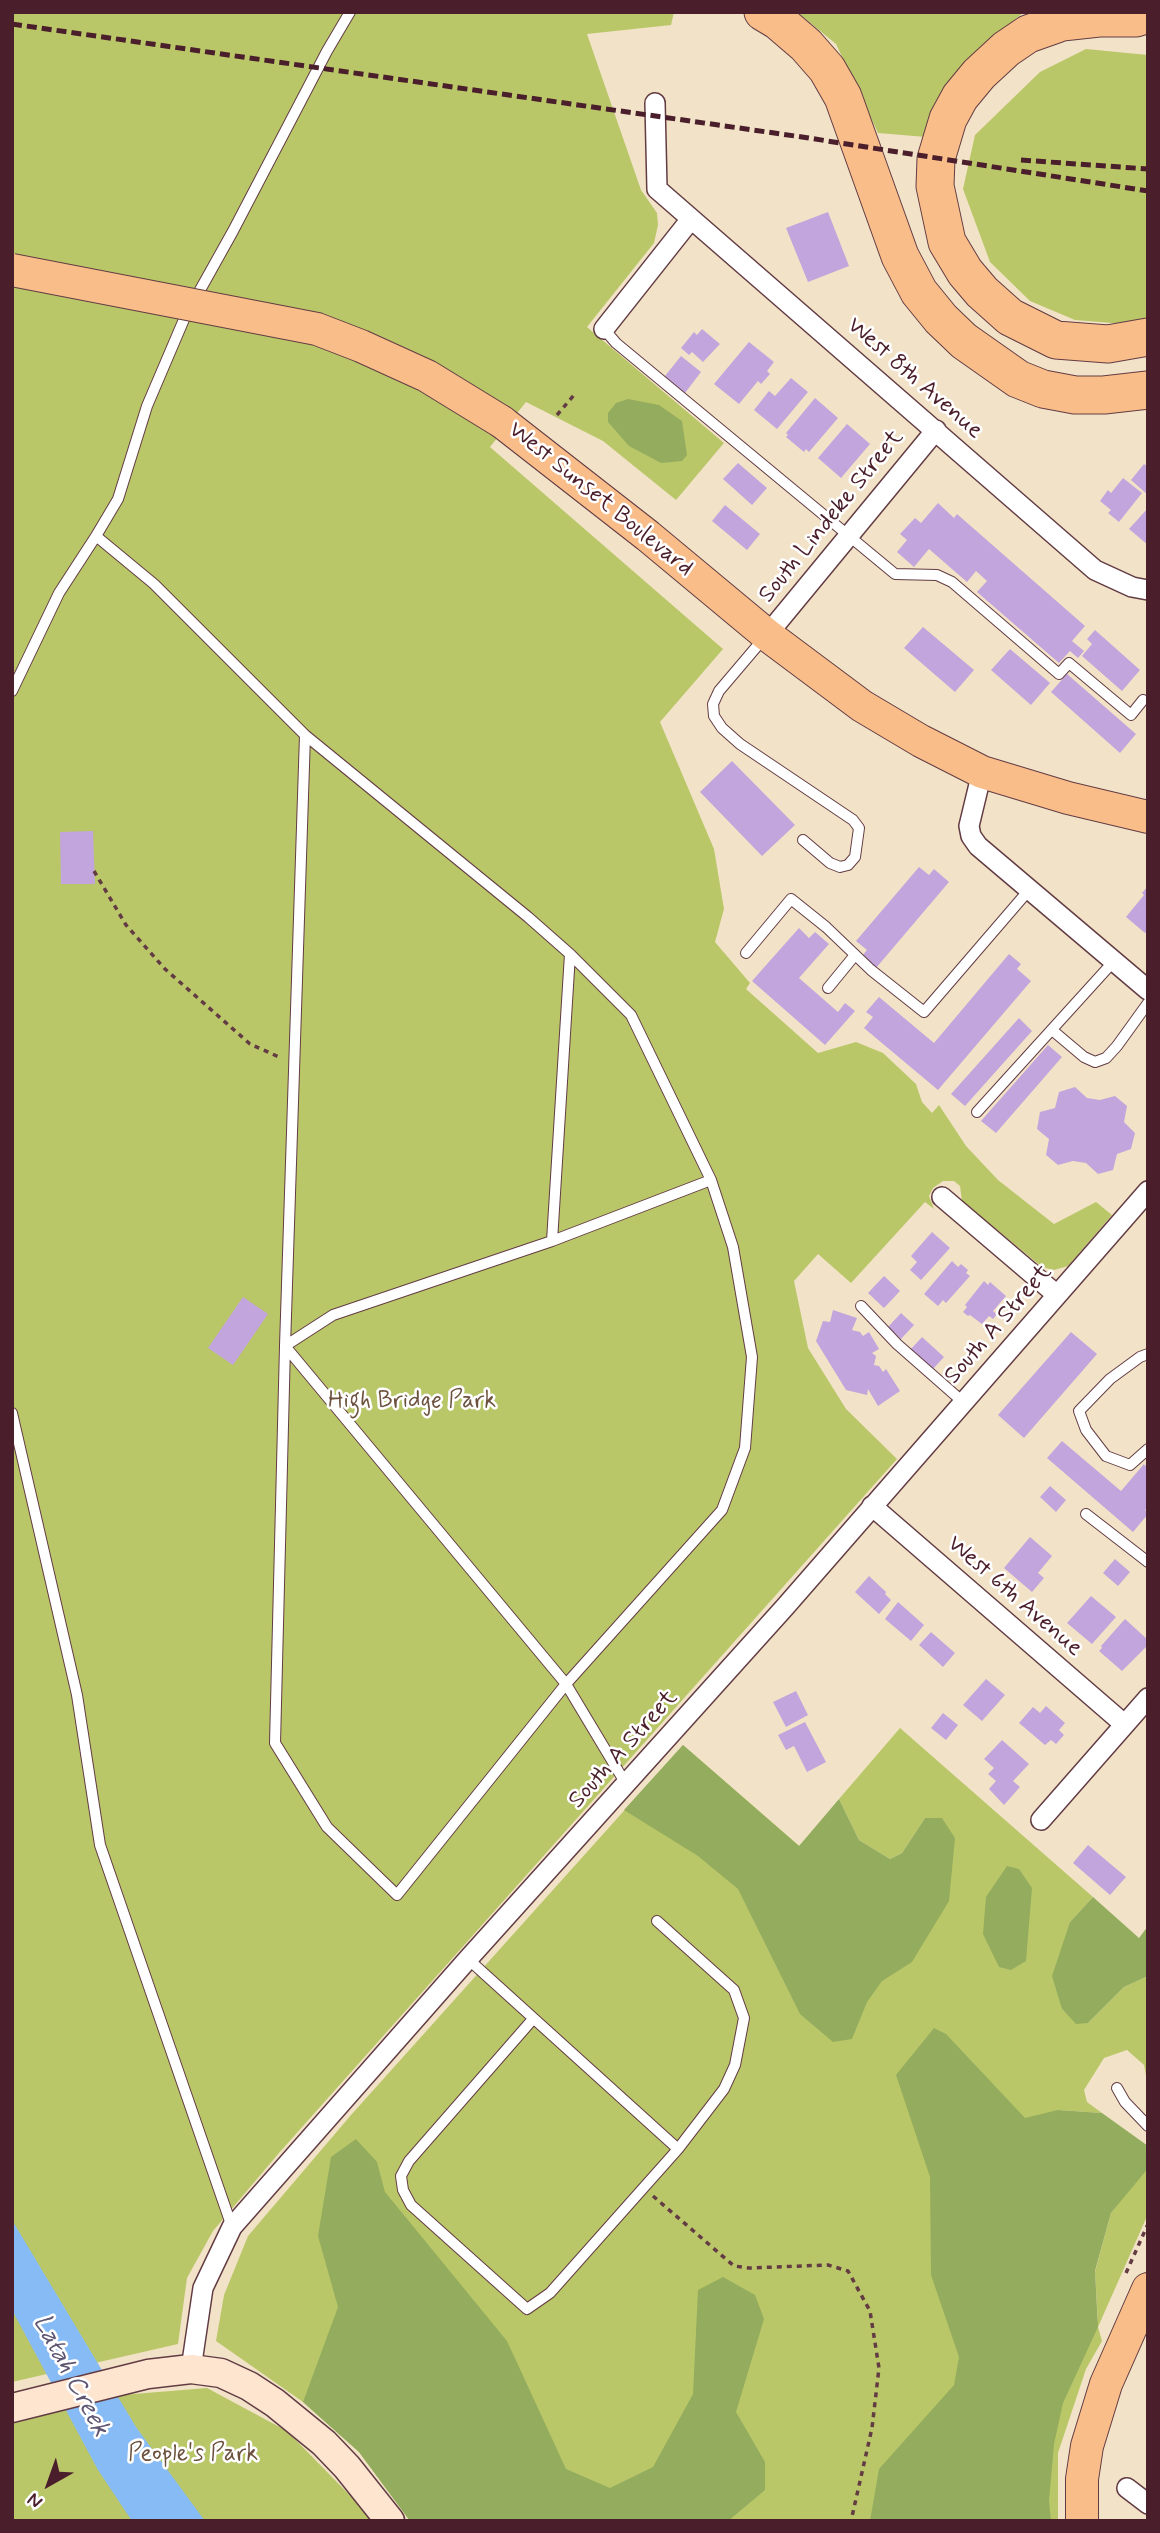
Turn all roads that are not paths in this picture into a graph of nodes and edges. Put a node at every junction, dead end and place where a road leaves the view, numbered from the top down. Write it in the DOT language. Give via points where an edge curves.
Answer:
graph roads {
  1 [pos="350,12"];
  2 [pos="763,12"];
  3 [pos="1148,14"];
  4 [pos="655,103"];
  5 [pos="691,219"];
  6 [pos="12,270"];
  7 [pos="604,329"];
  8 [pos="1148,337"];
  9 [pos="1148,390"];
  10 [pos="936,430"];
  11 [pos="848,535"];
  12 [pos="96,536"];
  13 [pos="1148,590"];
  14 [pos="767,635"];
  15 [pos="12,691"];
  16 [pos="1143,700"];
  17 [pos="305,735"];
  18 [pos="982,772"];
  19 [pos="1148,817"];
  20 [pos="803,840"];
  21 [pos="1029,890"];
  22 [pos="746,953"];
  23 [pos="570,954"];
  24 [pos="855,954"];
  25 [pos="1114,961"];
  26 [pos="828,988"];
  27 [pos="1148,990"];
  28 [pos="1148,1003"];
  29 [pos="1052,1030"];
  30 [pos="977,1112"];
  31 [pos="711,1180"];
  32 [pos="1148,1191"];
  33 [pos="942,1196"];
  34 [pos="552,1241"];
  35 [pos="1057,1295"];
  36 [pos="861,1306"];
  37 [pos="285,1346"];
  38 [pos="1148,1354"];
  39 [pos="963,1402"];
  40 [pos="12,1413"];
  41 [pos="1148,1449"];
  42 [pos="872,1506"];
  43 [pos="1086,1514"];
  44 [pos="1148,1562"];
  45 [pos="566,1684"];
  46 [pos="1148,1698"];
  47 [pos="1124,1724"];
  48 [pos="627,1785"];
  49 [pos="1041,1820"];
  50 [pos="657,1921"];
  51 [pos="468,1959"];
  52 [pos="533,2020"];
  53 [pos="1117,2088"];
  54 [pos="1148,2126"];
  55 [pos="678,2149"];
  56 [pos="232,2227"];
  57 [pos="1144,2307"];
  58 [pos="191,2369"];
  59 [pos="12,2408"];
  60 [pos="1127,2488"];
  61 [pos="1148,2504"];
  62 [pos="390,2521"];
  63 [pos="1082,2521"];
  1 -- 12 [label="lane" via="185,317 147,406 118,499"];
  2 -- 9 [label="highway" via="806,44 827,69 843,97 900,256 919,292 941,319 1018,379 1043,389 1104,396"];
  3 -- 8 [label="highway" via="1062,22 1028,34 1006,50 979,74 948,119 936,159 935,186 947,242 965,272 1010,317 1056,340 1108,344"];
  4 -- 5 [label="street, West 8th Avenue" via="657,189"];
  5 -- 7 [label="street"];
  5 -- 10 [label="street, West 8th Avenue"];
  6 -- 14 [label="main road, West Sunset Boulevard, bridge" via="317,329 427,376 502,422"];
  7 -- 11 [label="lane"];
  10 -- 11 [label="street, South Lindeke Street"];
  10 -- 13 [label="street, West 8th Avenue" via="1095,570"];
  11 -- 14 [label="street, South Lindeke Street"];
  11 -- 16 [label="lane" via="895,574 937,575 951,582 1059,674 1069,663 1131,715"];
  12 -- 15 [label="lane" via="59,593"];
  12 -- 17 [label="lane" via="153,584"];
  14 -- 18 [label="main road, West Sunset Boulevard" via="862,706"];
  14 -- 20 [label="lane" via="719,691 714,716 740,744 859,828 855,857 840,867"];
  17 -- 23 [label="lane"];
  17 -- 37 [label="lane"];
  18 -- 19 [label="main road, West Sunset Boulevard" via="1068,799"];
  18 -- 21 [label="street" via="971,836"];
  21 -- 24 [label="lane" via="924,1012"];
  21 -- 25 [label="street"];
  22 -- 24 [label="lane" via="791,899"];
  23 -- 31 [label="lane" via="631,1015"];
  23 -- 34 [label="lane"];
  24 -- 26 [label="lane"];
  25 -- 27 [label="street"];
  25 -- 29 [label="lane"];
  28 -- 29 [label="lane" via="1106,1058 1095,1062"];
  29 -- 30 [label="lane"];
  31 -- 34 [label="lane"];
  31 -- 45 [label="lane" via="733,1247 752,1357 745,1448 722,1510"];
  32 -- 35 [label="street, South A Street"];
  33 -- 35 [label="street"];
  34 -- 37 [label="lane" via="333,1315"];
  35 -- 39 [label="street, South A Street"];
  36 -- 39 [label="lane"];
  37 -- 45 [label="lane"];
  37 -- 45 [label="lane" via="275,1742 327,1827 397,1895"];
  38 -- 41 [label="lane" via="1110,1379 1079,1411 1086,1430 1106,1457 1130,1465"];
  39 -- 42 [label="street, South A Street"];
  40 -- 56 [label="lane" via="77,1695 100,1845"];
  42 -- 47 [label="street, West 6th Avenue"];
  42 -- 48 [label="street, South A Street"];
  43 -- 44 [label="lane"];
  45 -- 48 [label="lane"];
  46 -- 47 [label="street"];
  47 -- 49 [label="street"];
  48 -- 51 [label="street, South A Street"];
  50 -- 55 [label="lane" via="734,1990 744,2018 735,2065 724,2089"];
  51 -- 52 [label="lane"];
  51 -- 56 [label="street, South A Street"];
  52 -- 55 [label="lane"];
  52 -- 55 [label="lane" via="409,2161 401,2176 411,2204 527,2309 550,2293"];
  53 -- 54 [label="lane"];
  56 -- 58 [label="street, South A Street" via="204,2288"];
  57 -- 63 [label="main road" via="1106,2384 1087,2446"];
  58 -- 59 [label="main road" via="148,2374"];
  58 -- 62 [label="main road" via="221,2373 275,2403 324,2443"];
  60 -- 61 [label="street"];
}
